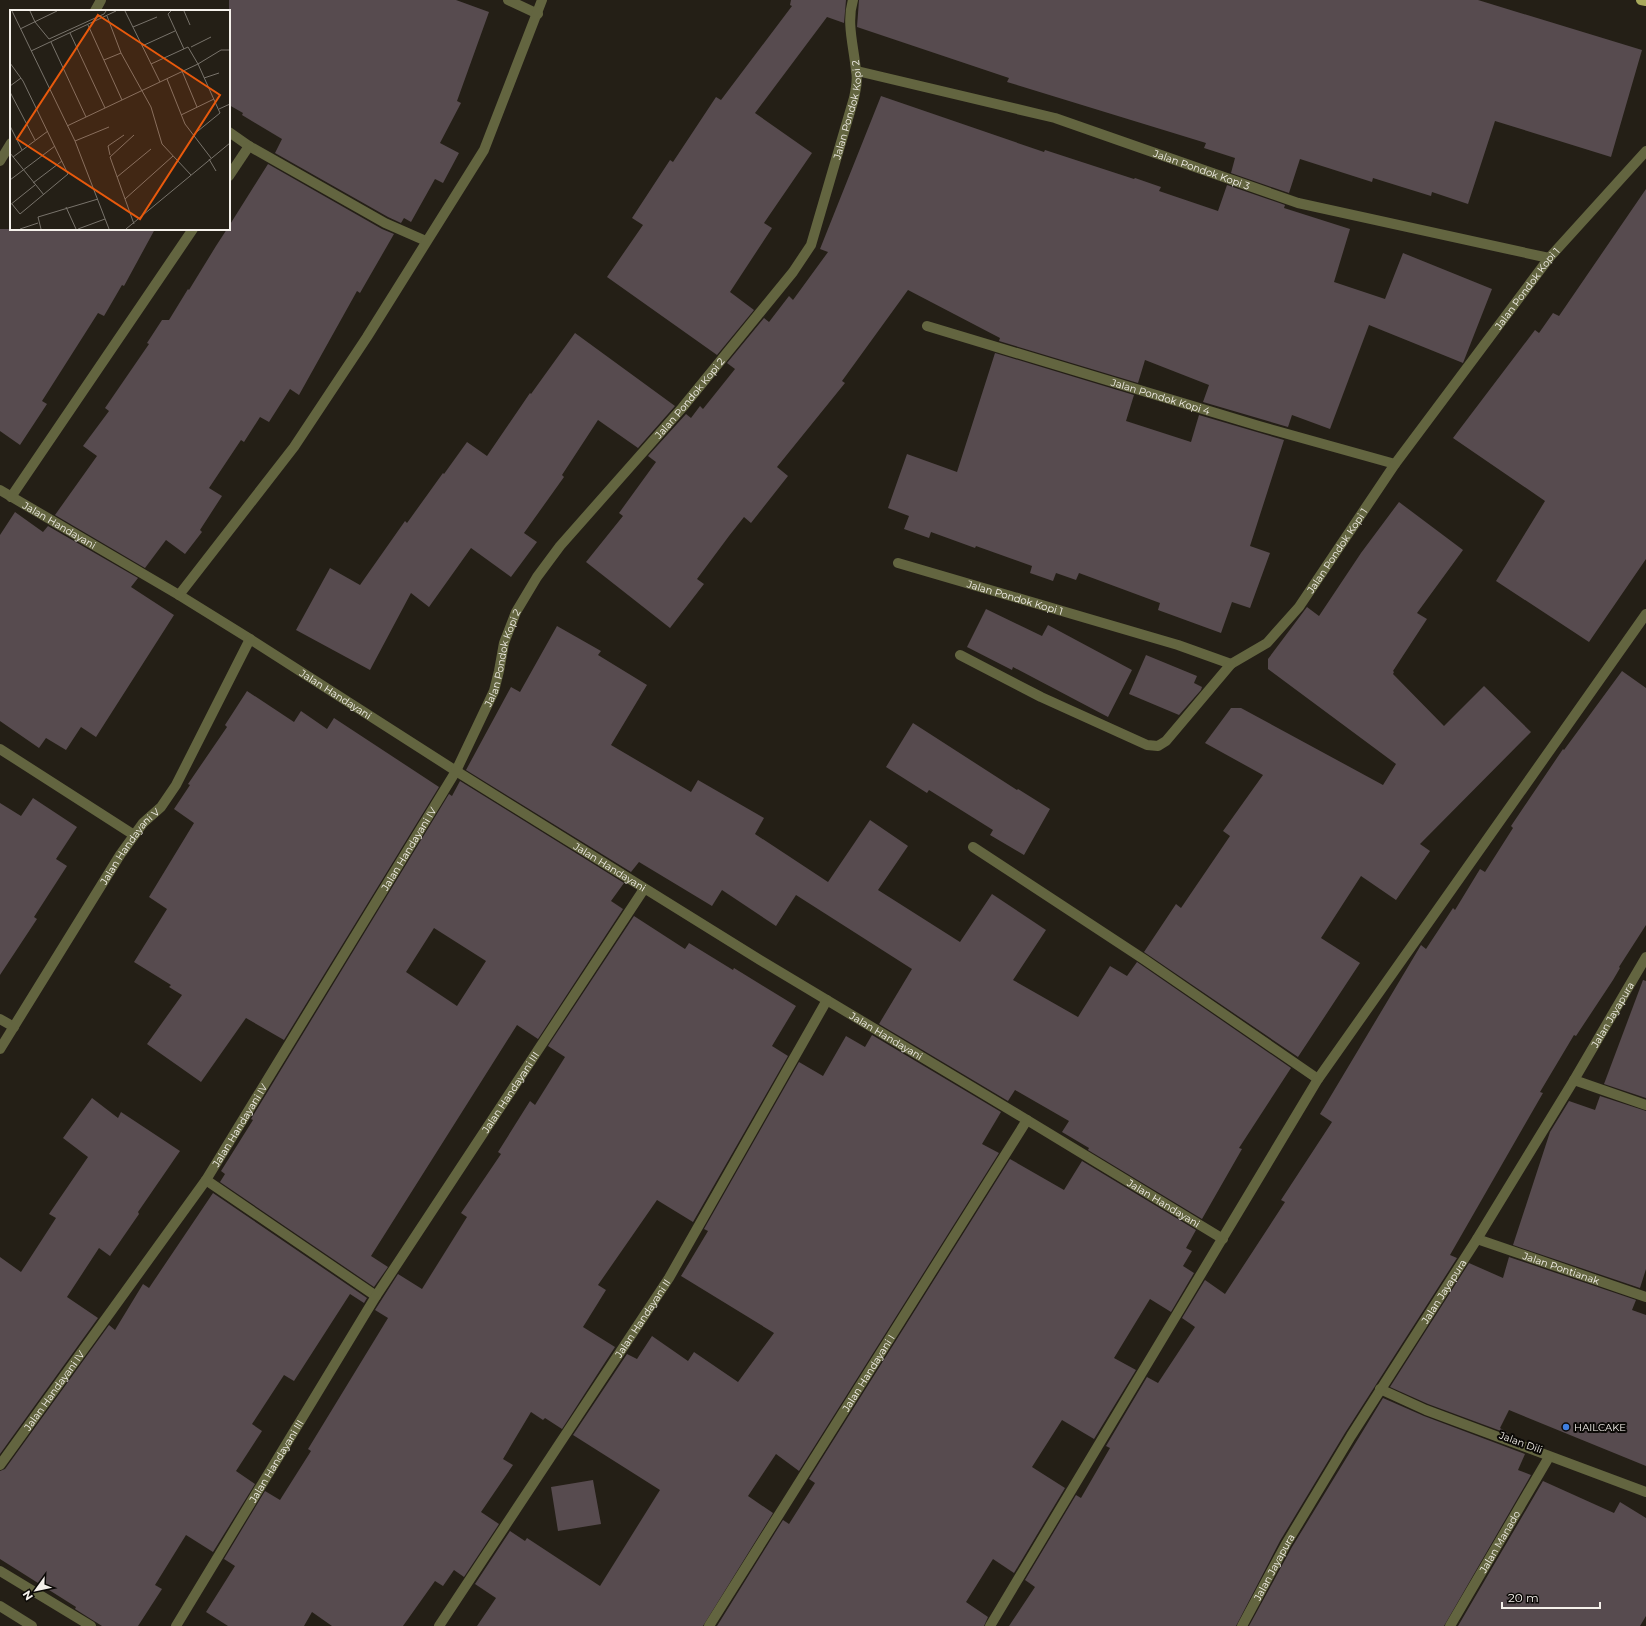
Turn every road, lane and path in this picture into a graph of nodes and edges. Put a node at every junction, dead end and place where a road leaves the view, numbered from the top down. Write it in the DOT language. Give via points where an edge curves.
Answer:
graph roads {
  1 [pos="101,0"];
  2 [pos="508,0"];
  3 [pos="542,0"];
  4 [pos="853,0"];
  5 [pos="1641,0"];
  6 [pos="1646,1"];
  7 [pos="96,10"];
  8 [pos="538,14"];
  9 [pos="856,71"];
  10 [pos="230,133"];
  11 [pos="10,145"];
  12 [pos="250,146"];
  13 [pos="1646,151"];
  14 [pos="0,161"];
  15 [pos="230,175"];
  16 [pos="192,230"];
  17 [pos="426,241"];
  18 [pos="1549,258"];
  19 [pos="927,326"];
  20 [pos="1395,464"];
  21 [pos="0,490"];
  22 [pos="11,497"];
  23 [pos="898,563"];
  24 [pos="179,595"];
  25 [pos="1646,614"];
  26 [pos="250,638"];
  27 [pos="960,655"];
  28 [pos="1231,664"];
  29 [pos="0,749"];
  30 [pos="456,771"];
  31 [pos="134,835"];
  32 [pos="973,847"];
  33 [pos="644,889"];
  34 [pos="1646,957"];
  35 [pos="827,1000"];
  36 [pos="0,1018"];
  37 [pos="14,1027"];
  38 [pos="0,1049"];
  39 [pos="1318,1079"];
  40 [pos="1574,1080"];
  41 [pos="1646,1105"];
  42 [pos="1028,1120"];
  43 [pos="206,1180"];
  44 [pos="1223,1239"];
  45 [pos="1477,1239"];
  46 [pos="376,1296"];
  47 [pos="1646,1296"];
  48 [pos="1380,1389"];
  49 [pos="1396,1396"];
  50 [pos="1549,1457"];
  51 [pos="0,1465"];
  52 [pos="1646,1488"];
  53 [pos="1646,1492"];
  54 [pos="0,1571"];
  55 [pos="0,1606"];
  56 [pos="32,1626"];
  57 [pos="92,1626"];
  58 [pos="176,1626"];
  59 [pos="438,1626"];
  60 [pos="709,1626"];
  61 [pos="990,1626"];
  62 [pos="1242,1626"];
  63 [pos="1450,1626"];
  1 -- 7 [label="street"];
  2 -- 8 [label="street"];
  3 -- 8 [label="street"];
  4 -- 9 [label="street, Jalan Pondok Kopi 2" via="850,38"];
  5 -- 6 [label="main road"];
  8 -- 17 [label="street" via="484,150"];
  9 -- 18 [label="street, Jalan Pondok Kopi 3" via="1055,118 1298,203"];
  9 -- 30 [label="street, Jalan Pondok Kopi 2" via="854,98 811,245 793,272 682,408 560,546 537,577 516,612 504,643 494,691"];
  10 -- 12 [label="street"];
  11 -- 14 [label="street"];
  12 -- 15 [label="street"];
  12 -- 17 [label="street" via="385,223"];
  13 -- 18 [label="street, Jalan Pondok Kopi 1"];
  16 -- 22 [label="street"];
  17 -- 24 [label="street" via="294,447"];
  18 -- 20 [label="street, Jalan Pondok Kopi 1"];
  19 -- 20 [label="street, Jalan Pondok Kopi 4"];
  20 -- 28 [label="street, Jalan Pondok Kopi 1" via="1299,607 1267,643"];
  21 -- 22 [label="street, Jalan Handayani"];
  22 -- 24 [label="street, Jalan Handayani"];
  23 -- 28 [label="street, Jalan Pondok Kopi 1" via="1178,645"];
  24 -- 26 [label="street, Jalan Handayani"];
  25 -- 39 [label="street"];
  26 -- 30 [label="street, Jalan Handayani"];
  26 -- 31 [label="street, Jalan Handayani V" via="176,785 161,807"];
  27 -- 28 [label="street" via="1041,697 1147,745 1158,746 1166,741"];
  29 -- 31 [label="street"];
  30 -- 33 [label="street, Jalan Handayani"];
  30 -- 43 [label="street, Jalan Handayani IV"];
  31 -- 37 [label="street, Jalan Handayani V"];
  32 -- 39 [label="street"];
  33 -- 35 [label="street, Jalan Handayani"];
  33 -- 46 [label="street, Jalan Handayani III"];
  34 -- 40 [label="street, Jalan Jayapura"];
  35 -- 42 [label="street, Jalan Handayani"];
  35 -- 59 [label="street, Jalan Handayani II" via="669,1278"];
  36 -- 37 [label="street"];
  37 -- 38 [label="street, Jalan Handayani V"];
  39 -- 44 [label="street"];
  40 -- 41 [label="street"];
  40 -- 45 [label="street, Jalan Jayapura"];
  42 -- 44 [label="street, Jalan Handayani"];
  42 -- 60 [label="street, Jalan Handayani I"];
  43 -- 46 [label="street"];
  43 -- 51 [label="street, Jalan Handayani IV"];
  44 -- 61 [label="street"];
  45 -- 47 [label="street, Jalan Pontianak"];
  45 -- 48 [label="street, Jalan Jayapura"];
  46 -- 58 [label="street, Jalan Handayani III"];
  48 -- 49 [label="street"];
  48 -- 62 [label="street, Jalan Jayapura" via="1286,1544"];
  49 -- 50 [label="street"];
  49 -- 52 [label="street, Jalan Dili"];
  50 -- 53 [label="street"];
  50 -- 63 [label="street, Jalan Manado"];
  54 -- 57 [label="street"];
  55 -- 56 [label="street"];
}
